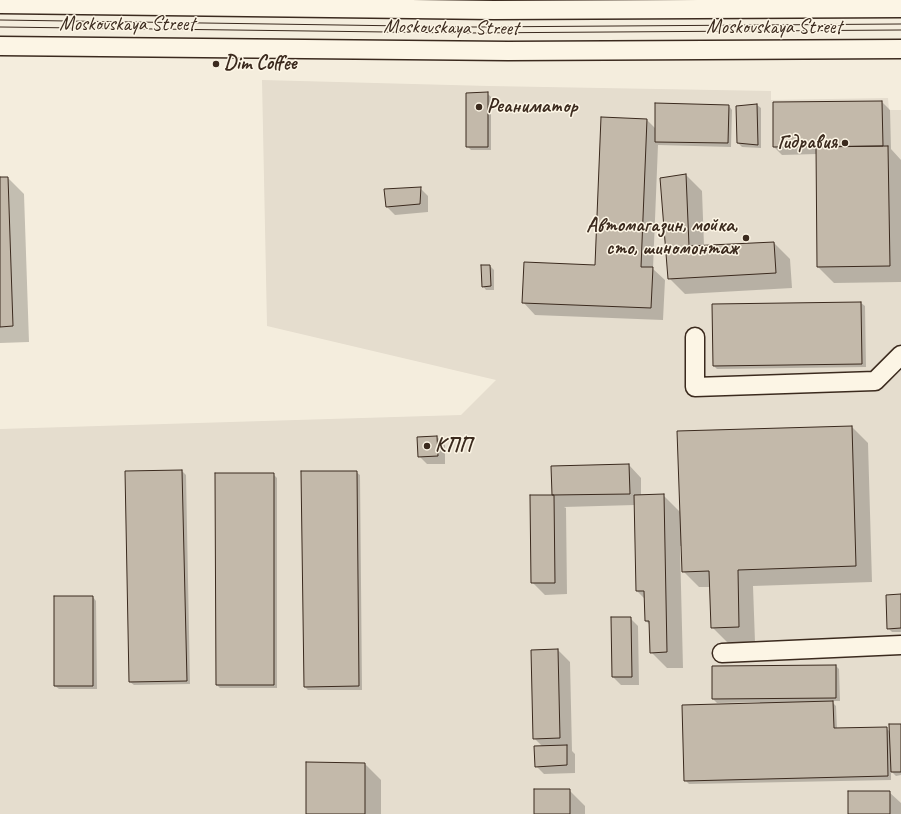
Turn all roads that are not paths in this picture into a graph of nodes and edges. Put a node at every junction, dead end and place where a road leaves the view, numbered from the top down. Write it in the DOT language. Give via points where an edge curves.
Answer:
graph roads {
  1 [pos="80,3"];
  2 [pos="0,4"];
  3 [pos="851,4"];
  4 [pos="432,5"];
  5 [pos="699,5"];
  6 [pos="901,8"];
  7 [pos="0,46"];
  8 [pos="901,50"];
  9 [pos="695,337"];
  10 [pos="901,354"];
  11 [pos="901,645"];
  12 [pos="722,653"];
  1 -- 2 [label="street, Moskovskaya Street"];
  1 -- 4 [label="street, Moskovskaya Street"];
  3 -- 5 [label="street, Moskovskaya Street"];
  3 -- 6 [label="street, Moskovskaya Street"];
  4 -- 5 [label="street, Moskovskaya Street"];
  7 -- 8 [label="street, Moskovskaya Street" via="508,51"];
  9 -- 10 [label="street" via="696,387 875,381"];
  11 -- 12 [label="street"];
}
